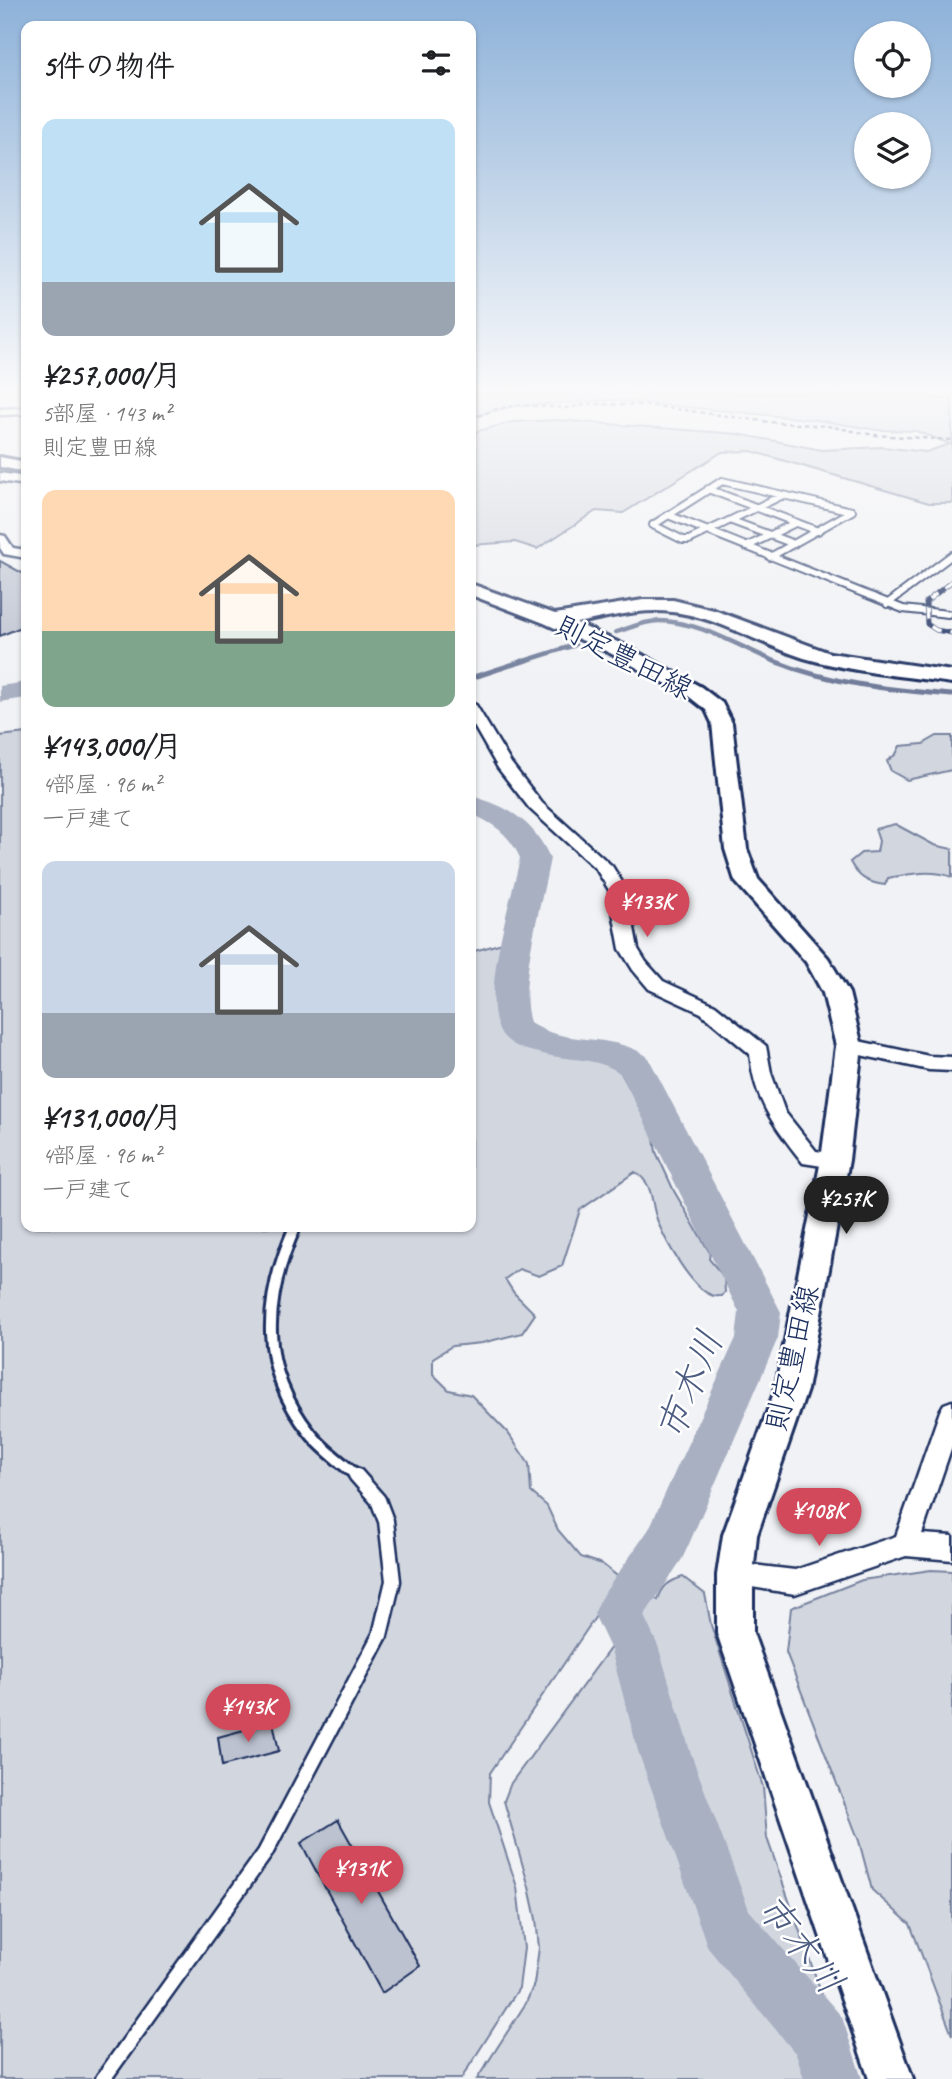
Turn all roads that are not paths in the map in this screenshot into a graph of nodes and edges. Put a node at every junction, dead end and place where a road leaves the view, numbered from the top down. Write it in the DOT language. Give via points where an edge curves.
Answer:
graph roads {
  1 [pos="706,490"];
  2 [pos="711,490"];
  3 [pos="767,490"];
  4 [pos="785,494"];
  5 [pos="757,508"];
  6 [pos="668,515"];
  7 [pos="732,521"];
  8 [pos="795,523"];
  9 [pos="818,531"];
  10 [pos="708,532"];
  11 [pos="770,535"];
  12 [pos="0,539"];
  13 [pos="794,544"];
  14 [pos="746,547"];
  15 [pos="21,553"];
  16 [pos="952,555"];
  17 [pos="770,557"];
  18 [pos="476,591"];
  19 [pos="887,604"];
  20 [pos="948,614"];
  21 [pos="551,619"];
  22 [pos="952,677"];
  23 [pos="476,717"];
  24 [pos="849,1045"];
  25 [pos="951,1067"];
  26 [pos="835,1160"];
  27 [pos="293,1232"];
  28 [pos="952,1410"];
  29 [pos="906,1544"];
  30 [pos="952,1548"];
  31 [pos="735,1575"];
  32 [pos="103,2079"];
  33 [pos="891,2079"];
  1 -- 6 [label="lane"];
  2 -- 5 [label="lane"];
  3 -- 4 [label="lane"];
  4 -- 5 [label="lane"];
  4 -- 9 [label="lane" via="852,511"];
  5 -- 7 [label="lane"];
  5 -- 8 [label="lane"];
  6 -- 10 [label="lane"];
  6 -- 10 [label="lane" via="654,527 683,540"];
  7 -- 10 [label="lane"];
  7 -- 11 [label="lane"];
  8 -- 9 [label="lane"];
  8 -- 11 [label="lane"];
  9 -- 13 [label="lane"];
  10 -- 14 [label="lane"];
  11 -- 13 [label="lane"];
  11 -- 14 [label="lane"];
  12 -- 15 [label="street" via="9,551"];
  13 -- 17 [label="lane"];
  14 -- 17 [label="lane"];
  16 -- 19 [label="lane"];
  17 -- 19 [label="lane"];
  18 -- 21 [label="main road, 則定豊田線"];
  19 -- 20 [label="lane"];
  21 -- 22 [label="main road" via="583,618 633,605 675,607 705,613 812,654"];
  21 -- 24 [label="main road, 則定豊田線" via="628,655 715,707 722,723 736,849 747,881 816,958 836,993"];
  23 -- 26 [label="street" via="503,765 536,806 603,866 618,890 629,948 639,966 656,985 708,1009 759,1051 761,1073 776,1115 810,1158"];
  24 -- 25 [label="street"];
  24 -- 26 [label="main road, 則定豊田線"];
  26 -- 31 [label="main road, 則定豊田線" via="791,1390 740,1535"];
  27 -- 32 [label="lane" via="270,1308 275,1375 290,1407 312,1437 369,1490 385,1515 393,1579 384,1629 265,1853"];
  28 -- 29 [label="street"];
  29 -- 30 [label="street"];
  29 -- 31 [label="street" via="795,1581"];
  31 -- 33 [label="main road, 則定豊田線" via="735,1633"];
}
